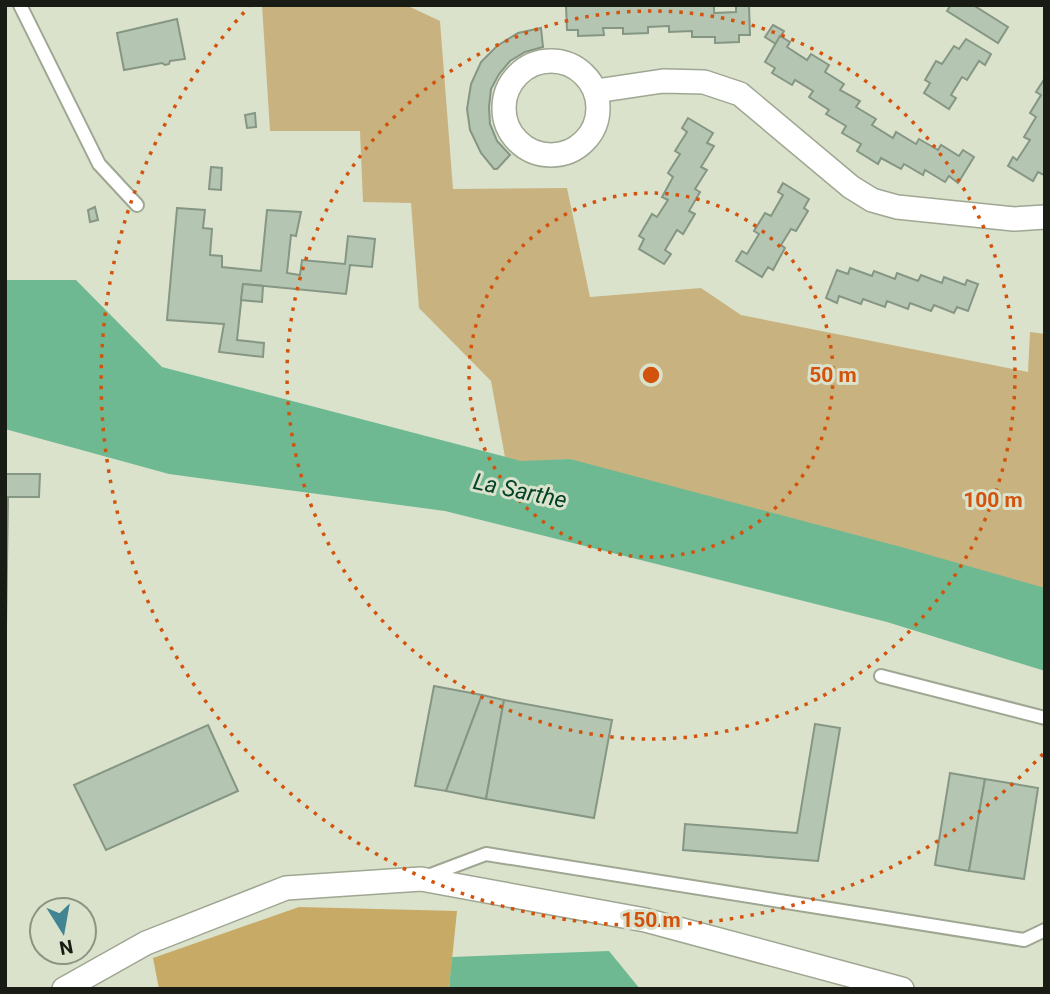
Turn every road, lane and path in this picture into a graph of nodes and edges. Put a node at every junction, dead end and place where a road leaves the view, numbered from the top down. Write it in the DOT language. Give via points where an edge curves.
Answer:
graph roads {
  1 [pos="20,5"];
  2 [pos="596,91"];
  3 [pos="137,205"];
  4 [pos="1045,217"];
  5 [pos="881,676"];
  6 [pos="1045,718"];
  7 [pos="421,879"];
  8 [pos="1045,930"];
  9 [pos="831,980"];
  10 [pos="64,989"];
  11 [pos="902,989"];
  1 -- 3 [label="lane" via="100,164"];
  2 -- 2 [label="street" via="587,77 568,64 544,61 529,65 508,89 503,104 505,120 511,134 535,153 566,153 590,135 597,121"];
  2 -- 4 [label="street" via="704,82 740,94 872,200 897,207 1014,219"];
  5 -- 6 [label="lane"];
  7 -- 8 [label="lane" via="486,854 1024,940"];
  7 -- 9 [label="street" via="645,920"];
  7 -- 10 [label="street" via="286,888 146,943"];
  9 -- 11 [label="street"];
}
